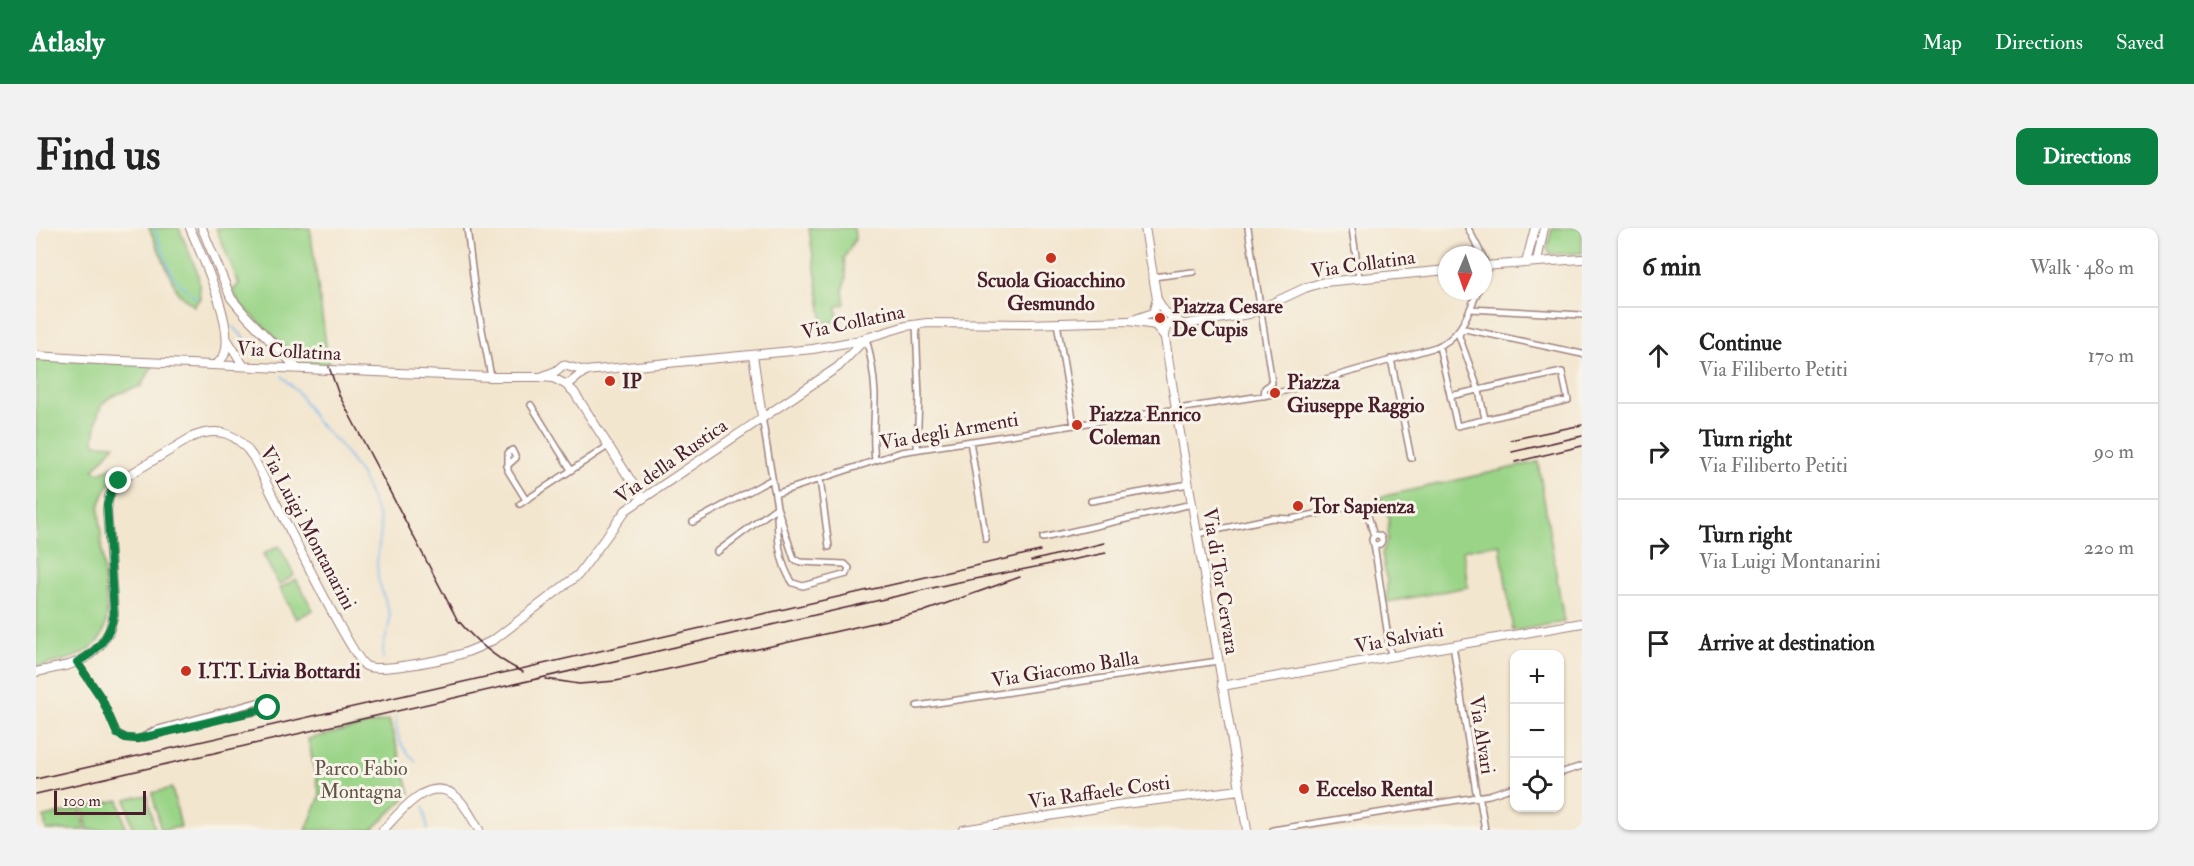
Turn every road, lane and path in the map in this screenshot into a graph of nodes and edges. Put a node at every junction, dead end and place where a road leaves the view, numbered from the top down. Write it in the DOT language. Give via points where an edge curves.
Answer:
graph roads {
  1 [pos="190,228"];
  2 [pos="202,228"];
  3 [pos="467,228"];
  4 [pos="1145,228"];
  5 [pos="1248,228"];
  6 [pos="1352,228"];
  7 [pos="1468,228"];
  8 [pos="1535,228"];
  9 [pos="1544,228"];
  10 [pos="1478,246"];
  11 [pos="1582,259"];
  12 [pos="1537,261"];
  13 [pos="1526,263"];
  14 [pos="1492,265"];
  15 [pos="1438,271"];
  16 [pos="1193,272"];
  17 [pos="1153,277"];
  18 [pos="1359,278"];
  19 [pos="1157,299"];
  20 [pos="1474,300"];
  21 [pos="1470,309"];
  22 [pos="1261,310"];
  23 [pos="1154,313"];
  24 [pos="1582,315"];
  25 [pos="1129,321"];
  26 [pos="1163,321"];
  27 [pos="1057,323"];
  28 [pos="916,324"];
  29 [pos="1459,332"];
  30 [pos="226,338"];
  31 [pos="866,338"];
  32 [pos="1439,346"];
  33 [pos="1582,354"];
  34 [pos="753,355"];
  35 [pos="36,356"];
  36 [pos="1391,359"];
  37 [pos="217,364"];
  38 [pos="243,365"];
  39 [pos="573,367"];
  40 [pos="297,368"];
  41 [pos="585,370"];
  42 [pos="556,372"];
  43 [pos="542,376"];
  44 [pos="490,377"];
  45 [pos="574,379"];
  46 [pos="1272,381"];
  47 [pos="562,383"];
  48 [pos="1286,390"];
  49 [pos="1479,391"];
  50 [pos="574,392"];
  51 [pos="1262,396"];
  52 [pos="1450,396"];
  53 [pos="531,405"];
  54 [pos="1176,409"];
  55 [pos="762,417"];
  56 [pos="1485,419"];
  57 [pos="1074,425"];
  58 [pos="969,441"];
  59 [pos="608,446"];
  60 [pos="917,449"];
  61 [pos="1411,458"];
  62 [pos="875,460"];
  63 [pos="507,466"];
  64 [pos="571,470"];
  65 [pos="820,478"];
  66 [pos="772,479"];
  67 [pos="1189,484"];
  68 [pos="775,494"];
  69 [pos="642,498"];
  70 [pos="526,500"];
  71 [pos="1091,501"];
  72 [pos="520,504"];
  73 [pos="1192,504"];
  74 [pos="777,507"];
  75 [pos="693,522"];
  76 [pos="1197,534"];
  77 [pos="1043,538"];
  78 [pos="986,539"];
  79 [pos="829,547"];
  80 [pos="717,552"];
  81 [pos="1582,623"];
  82 [pos="1453,645"];
  83 [pos="480,648"];
  84 [pos="1391,657"];
  85 [pos="1218,661"];
  86 [pos="77,662"];
  87 [pos="36,672"];
  88 [pos="1222,686"];
  89 [pos="917,706"];
  90 [pos="143,737"];
  91 [pos="1582,766"];
  92 [pos="1564,772"];
  93 [pos="1510,788"];
  94 [pos="1240,790"];
  95 [pos="1478,796"];
  96 [pos="383,830"];
  97 [pos="479,830"];
  98 [pos="963,830"];
  99 [pos="1247,830"];
  100 [pos="1273,830"];
  101 [pos="1485,830"];
  1 -- 30 [label="street" via="215,289"];
  2 -- 40 [label="street" via="231,298"];
  3 -- 44 [label="street"];
  4 -- 17 [label="street"];
  5 -- 22 [label="street"];
  6 -- 18 [label="street"];
  7 -- 10 [label="street"];
  8 -- 13 [label="street"];
  9 -- 12 [label="street"];
  11 -- 12 [label="street"];
  12 -- 13 [label="street"];
  13 -- 14 [label="street"];
  15 -- 18 [label="street, Via Collatina"];
  16 -- 17 [label="street"];
  17 -- 19 [label="street"];
  18 -- 22 [label="street, Via Collatina" via="1310,286"];
  19 -- 23 [label="street"];
  19 -- 26 [label="street"];
  20 -- 21 [label="street"];
  21 -- 24 [label="street"];
  21 -- 29 [label="street"];
  22 -- 26 [label="street, Via Collatina" via="1173,326"];
  22 -- 46 [label="street"];
  23 -- 25 [label="street"];
  23 -- 26 [label="street" via="1159,310"];
  23 -- 26 [label="street" via="1152,320"];
  25 -- 26 [label="street"];
  25 -- 27 [label="street, Via Collatina"];
  26 -- 54 [label="street, Via di Tor Cervara"];
  27 -- 28 [label="street, Via Collatina"];
  27 -- 57 [label="street"];
  28 -- 31 [label="street, Via Collatina"];
  28 -- 60 [label="street"];
  29 -- 32 [label="street"];
  29 -- 33 [label="street" via="1466,329"];
  29 -- 49 [label="street"];
  30 -- 37 [label="street" via="225,353"];
  30 -- 38 [label="street"];
  31 -- 34 [label="street, Via Collatina"];
  31 -- 55 [label="street, Via della Rustica" via="838,367"];
  31 -- 62 [label="street" via="875,390"];
  32 -- 36 [label="street"];
  32 -- 52 [label="street"];
  34 -- 41 [label="street, Via Collatina"];
  34 -- 55 [label="street"];
  35 -- 37 [label="street, Via Collatina"];
  36 -- 48 [label="street"];
  36 -- 61 [label="street"];
  37 -- 38 [label="street, Via Collatina"];
  38 -- 40 [label="street, Via Collatina"];
  39 -- 41 [label="street, Via Collatina"];
  39 -- 42 [label="street" via="561,366"];
  39 -- 45 [label="street"];
  40 -- 44 [label="street, Via Collatina"];
  41 -- 45 [label="street, Via Collatina"];
  42 -- 43 [label="street, Via Collatina"];
  42 -- 47 [label="street"];
  43 -- 44 [label="street, Via Collatina"];
  43 -- 47 [label="street, Via Collatina"];
  45 -- 47 [label="street"];
  45 -- 50 [label="street"];
  46 -- 48 [label="street"];
  46 -- 51 [label="street"];
  47 -- 50 [label="street"];
  48 -- 51 [label="street"];
  49 -- 52 [label="street"];
  49 -- 56 [label="street"];
  49 -- 56 [label="street" via="1562,372 1568,400"];
  50 -- 59 [label="street"];
  51 -- 54 [label="street"];
  52 -- 56 [label="street" via="1457,426"];
  53 -- 64 [label="street"];
  54 -- 57 [label="street"];
  54 -- 67 [label="street, Via di Tor Cervara"];
  55 -- 66 [label="street"];
  55 -- 69 [label="street, Via della Rustica"];
  57 -- 58 [label="street, Via degli Armenti"];
  58 -- 60 [label="street, Via degli Armenti"];
  58 -- 78 [label="street"];
  59 -- 64 [label="street"];
  59 -- 69 [label="street"];
  60 -- 62 [label="street, Via degli Armenti"];
  62 -- 65 [label="street, Via degli Armenti"];
  63 -- 70 [label="street"];
  64 -- 70 [label="street"];
  65 -- 68 [label="street, Via degli Armenti"];
  65 -- 79 [label="street"];
  66 -- 68 [label="street"];
  66 -- 75 [label="street"];
  67 -- 71 [label="street"];
  67 -- 73 [label="street, Via di Tor Cervara"];
  68 -- 74 [label="street"];
  69 -- 83 [label="street, Via della Rustica" via="619,518 578,575"];
  70 -- 72 [label="street"];
  73 -- 76 [label="street, Via di Tor Cervara"];
  73 -- 77 [label="street"];
  74 -- 74 [label="street" via="782,555 793,583 803,586 848,574 845,564 795,560"];
  74 -- 80 [label="street"];
  76 -- 84 [label="street" via="1356,506 1367,512"];
  76 -- 85 [label="street, Via di Tor Cervara"];
  81 -- 82 [label="street, Via Salviati"];
  82 -- 84 [label="street, Via Salviati"];
  82 -- 95 [label="street, Via Alvari"];
  83 -- 86 [label="street, Via Luigi Montanarini" via="389,668 365,666 253,456 237,437 214,432 186,440 122,478 113,488 107,501 113,622 99,647"];
  84 -- 88 [label="street, Via Salviati"];
  85 -- 88 [label="street, Via di Tor Cervara"];
  85 -- 89 [label="street, Via Giacomo Balla"];
  86 -- 87 [label="street"];
  86 -- 90 [label="street" via="102,699 117,734 129,739"];
  88 -- 94 [label="street, Via di Tor Cervara"];
  90 -- 90 [label="street" via="265,710 269,704 264,700 210,714"];
  91 -- 92 [label="street"];
  93 -- 95 [label="street"];
  94 -- 98 [label="street, Via Raffaele Costi"];
  94 -- 99 [label="street, Via di Tor Cervara"];
  95 -- 100 [label="street"];
  95 -- 101 [label="street, Via Alvari"];
  96 -- 97 [label="street" via="417,797 436,790 454,795"];
}
